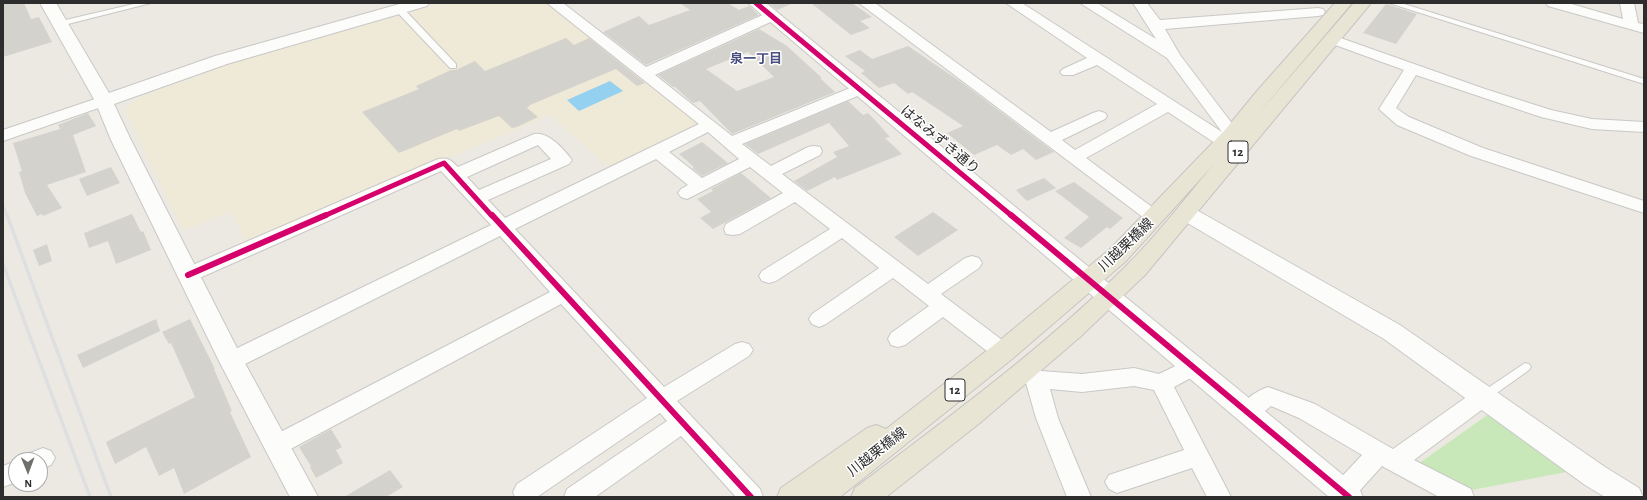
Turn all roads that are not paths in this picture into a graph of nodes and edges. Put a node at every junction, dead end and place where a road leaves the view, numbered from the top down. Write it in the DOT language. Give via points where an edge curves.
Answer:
graph roads {
  1 [pos="48,3"];
  2 [pos="147,3"];
  3 [pos="420,3"];
  4 [pos="554,3"];
  5 [pos="756,3"];
  6 [pos="866,3"];
  7 [pos="1013,3"];
  8 [pos="1087,3"];
  9 [pos="1140,3"];
  10 [pos="1344,3"];
  11 [pos="1363,3"];
  12 [pos="1393,3"];
  13 [pos="1553,3"];
  14 [pos="1627,3"];
  15 [pos="399,9"];
  16 [pos="1318,12"];
  17 [pos="772,16"];
  18 [pos="60,24"];
  19 [pos="1156,25"];
  20 [pos="1638,28"];
  21 [pos="1332,39"];
  22 [pos="1173,56"];
  23 [pos="1097,59"];
  24 [pos="453,66"];
  25 [pos="1413,68"];
  26 [pos="1068,72"];
  27 [pos="644,74"];
  28 [pos="1644,82"];
  29 [pos="861,89"];
  30 [pos="104,101"];
  31 [pos="1168,105"];
  32 [pos="1099,116"];
  33 [pos="710,125"];
  34 [pos="1644,127"];
  35 [pos="3,136"];
  36 [pos="1228,138"];
  37 [pos="1050,139"];
  38 [pos="730,144"];
  39 [pos="657,151"];
  40 [pos="814,151"];
  41 [pos="1074,157"];
  42 [pos="752,159"];
  43 [pos="770,173"];
  44 [pos="455,175"];
  45 [pos="797,193"];
  46 [pos="477,198"];
  47 [pos="1644,207"];
  48 [pos="1186,213"];
  49 [pos="1154,217"];
  50 [pos="503,226"];
  51 [pos="733,229"];
  52 [pos="843,229"];
  53 [pos="972,263"];
  54 [pos="893,268"];
  55 [pos="188,275"];
  56 [pos="768,276"];
  57 [pos="1088,281"];
  58 [pos="565,294"];
  59 [pos="927,294"];
  60 [pos="1108,297"];
  61 [pos="943,306"];
  62 [pos="819,319"];
  63 [pos="898,339"];
  64 [pos="742,350"];
  65 [pos="1003,352"];
  66 [pos="231,361"];
  67 [pos="1192,367"];
  68 [pos="1525,367"];
  69 [pos="1031,374"];
  70 [pos="1161,383"];
  71 [pos="948,396"];
  72 [pos="1483,397"];
  73 [pos="663,399"];
  74 [pos="1247,412"];
  75 [pos="972,414"];
  76 [pos="684,422"];
  77 [pos="276,445"];
  78 [pos="1198,456"];
  79 [pos="1387,457"];
  80 [pos="1117,482"];
  81 [pos="525,492"];
  82 [pos="1346,494"];
  83 [pos="304,497"];
  84 [pos="576,497"];
  85 [pos="751,497"];
  86 [pos="791,497"];
  87 [pos="819,497"];
  88 [pos="865,497"];
  89 [pos="889,497"];
  90 [pos="1078,497"];
  91 [pos="1219,497"];
  92 [pos="1462,497"];
  93 [pos="1629,497"];
  1 -- 18 [label="street"];
  2 -- 18 [label="lane"];
  3 -- 15 [label="street"];
  4 -- 27 [label="street"];
  5 -- 17 [label="street, はなみずき通り"];
  6 -- 37 [label="street"];
  7 -- 23 [label="street"];
  8 -- 22 [label="street"];
  9 -- 19 [label="street"];
  10 -- 36 [label="main road, 川越栗橋線 / 12"];
  11 -- 21 [label="main road, 川越栗橋線 / 12"];
  12 -- 28 [label="lane"];
  13 -- 20 [label="street"];
  14 -- 20 [label="street"];
  15 -- 24 [label="lane"];
  15 -- 30 [label="street" via="221,60"];
  16 -- 19 [label="street"];
  17 -- 27 [label="street"];
  17 -- 29 [label="street, はなみずき通り"];
  18 -- 30 [label="street"];
  19 -- 22 [label="street"];
  21 -- 25 [label="street"];
  21 -- 48 [label="main road, 川越栗橋線 / 12"];
  22 -- 36 [label="street"];
  23 -- 26 [label="street"];
  23 -- 31 [label="street"];
  25 -- 34 [label="street" via="1547,114 1592,124"];
  25 -- 47 [label="street" via="1387,109 1403,121 1477,152"];
  27 -- 33 [label="street"];
  29 -- 38 [label="street"];
  29 -- 57 [label="street, はなみずき通り"];
  30 -- 35 [label="street"];
  30 -- 55 [label="street"];
  31 -- 36 [label="street"];
  31 -- 41 [label="street"];
  32 -- 37 [label="street"];
  33 -- 38 [label="street"];
  33 -- 39 [label="street"];
  36 -- 49 [label="main road, 川越栗橋線 / 12"];
  37 -- 41 [label="street"];
  38 -- 42 [label="street"];
  39 -- 42 [label="street" via="693,190"];
  39 -- 50 [label="street"];
  40 -- 43 [label="street"];
  41 -- 49 [label="street"];
  42 -- 43 [label="street"];
  43 -- 45 [label="street"];
  44 -- 46 [label="street"];
  44 -- 46 [label="street" via="540,138 563,160"];
  44 -- 55 [label="street" via="444,163"];
  45 -- 51 [label="street"];
  45 -- 52 [label="street"];
  46 -- 50 [label="street"];
  48 -- 60 [label="main road, 川越栗橋線 / 12" via="1137,269"];
  48 -- 72 [label="street" via="1392,332"];
  49 -- 57 [label="main road, 川越栗橋線 / 12"];
  50 -- 58 [label="street"];
  50 -- 66 [label="street"];
  52 -- 54 [label="street"];
  52 -- 56 [label="street"];
  53 -- 59 [label="street"];
  54 -- 59 [label="street"];
  54 -- 62 [label="street"];
  55 -- 66 [label="street"];
  57 -- 60 [label="street, はなみずき通り"];
  57 -- 65 [label="main road, 川越栗橋線 / 12"];
  58 -- 73 [label="street"];
  58 -- 77 [label="street"];
  59 -- 61 [label="street"];
  60 -- 67 [label="street, はなみずき通り"];
  60 -- 69 [label="main road, 川越栗橋線 / 12"];
  61 -- 63 [label="street"];
  61 -- 65 [label="street"];
  64 -- 73 [label="street"];
  65 -- 71 [label="main road, 川越栗橋線 / 12"];
  66 -- 77 [label="street"];
  67 -- 70 [label="street"];
  67 -- 74 [label="street, はなみずき通り"];
  68 -- 72 [label="lane"];
  69 -- 70 [label="street" via="1082,383 1134,377"];
  69 -- 75 [label="main road, 川越栗橋線 / 12"];
  69 -- 90 [label="street"];
  70 -- 78 [label="street"];
  71 -- 86 [label="main road" via="867,440"];
  71 -- 87 [label="main road, 川越栗橋線 / 12"];
  72 -- 79 [label="street"];
  72 -- 93 [label="street"];
  73 -- 76 [label="street"];
  73 -- 81 [label="street"];
  74 -- 79 [label="street" via="1268,396 1307,411"];
  74 -- 82 [label="street, はなみずき通り"];
  75 -- 88 [label="main road, 川越栗橋線 / 12"];
  75 -- 89 [label="main road" via="909,481"];
  76 -- 84 [label="street"];
  76 -- 85 [label="street"];
  77 -- 83 [label="street"];
  78 -- 80 [label="street"];
  78 -- 91 [label="street"];
  79 -- 82 [label="street"];
  79 -- 92 [label="street"];
}
